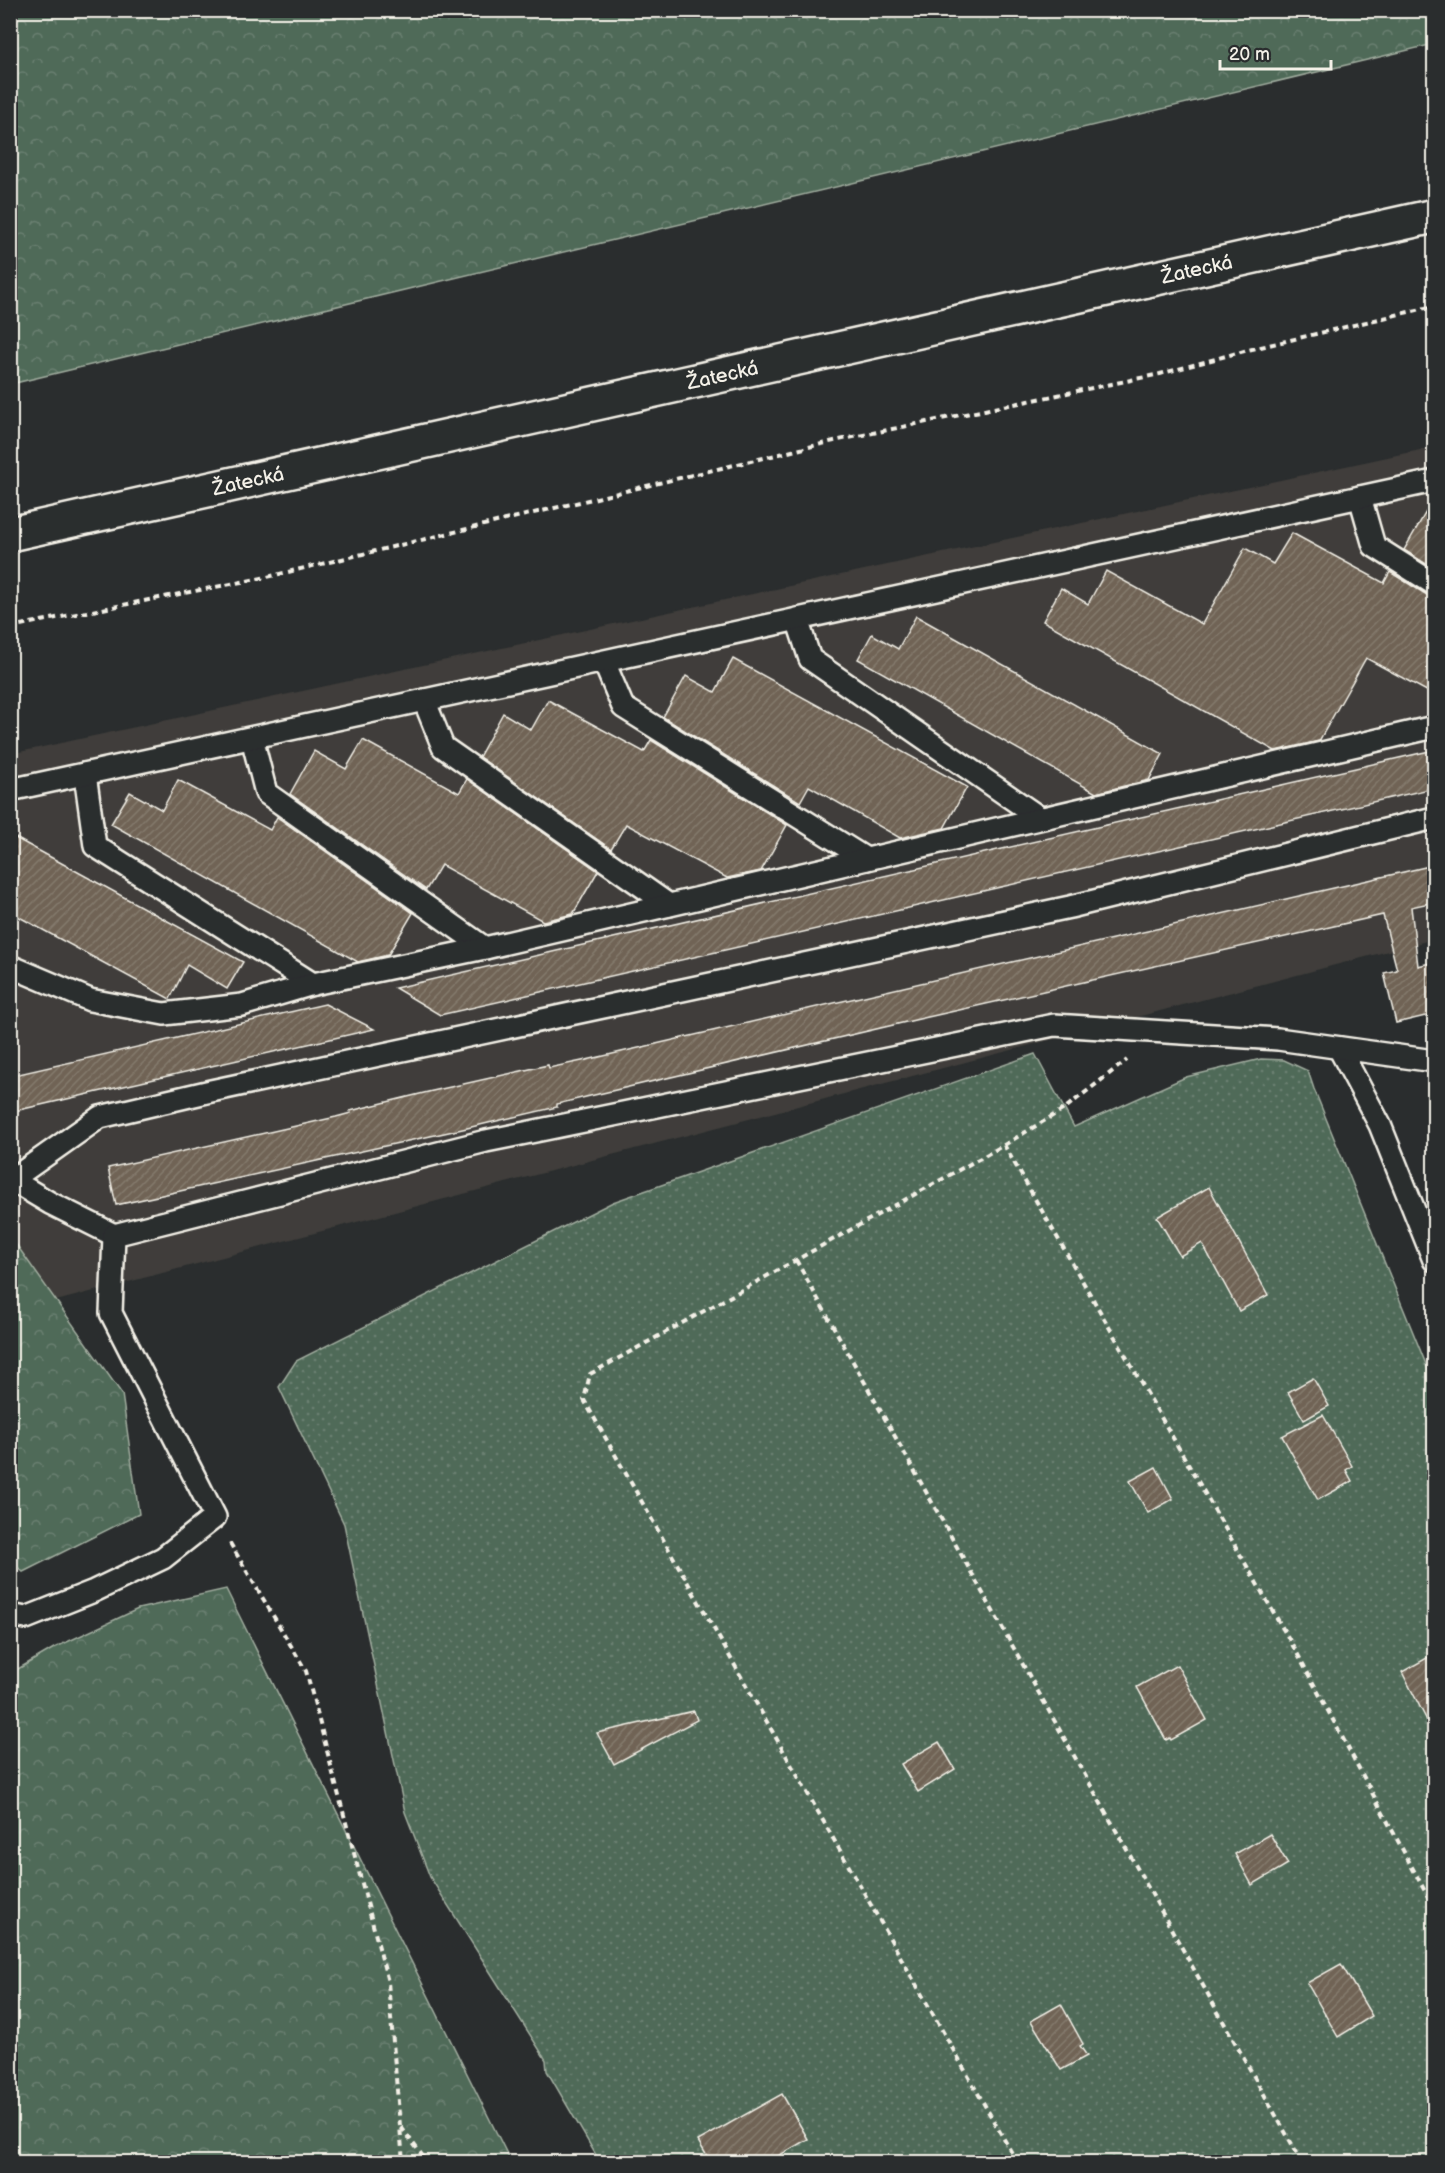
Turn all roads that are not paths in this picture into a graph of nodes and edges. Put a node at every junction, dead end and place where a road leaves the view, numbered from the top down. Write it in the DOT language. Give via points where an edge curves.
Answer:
graph roads {
  1 [pos="1434,216"];
  2 [pos="1434,481"];
  3 [pos="1360,497"];
  4 [pos="10,534"];
  5 [pos="1434,584"];
  6 [pos="797,620"];
  7 [pos="604,662"];
  8 [pos="424,700"];
  9 [pos="1434,727"];
  10 [pos="252,738"];
  11 [pos="85,774"];
  12 [pos="10,790"];
  13 [pos="1040,818"];
  14 [pos="1434,818"];
  15 [pos="866,859"];
  16 [pos="669,905"];
  17 [pos="485,948"];
  18 [pos="10,966"];
  19 [pos="313,984"];
  20 [pos="1339,1048"];
  21 [pos="1434,1061"];
  22 [pos="11,1180"];
  23 [pos="114,1235"];
  24 [pos="1434,1260"];
  25 [pos="10,1615"];
  1 -- 4 [label="street, Žatecká"];
  2 -- 3 [label="lane"];
  3 -- 5 [label="lane" via="1374,546"];
  3 -- 6 [label="lane"];
  6 -- 7 [label="lane"];
  6 -- 13 [label="lane" via="810,659"];
  7 -- 8 [label="lane"];
  7 -- 15 [label="lane" via="623,706"];
  8 -- 10 [label="lane"];
  8 -- 16 [label="lane" via="443,747"];
  9 -- 13 [label="lane"];
  10 -- 11 [label="lane"];
  10 -- 17 [label="lane" via="266,793"];
  11 -- 12 [label="lane"];
  11 -- 19 [label="lane" via="95,846"];
  13 -- 15 [label="lane"];
  14 -- 22 [label="lane" via="1070,907 100,1117"];
  15 -- 16 [label="lane"];
  16 -- 17 [label="lane"];
  17 -- 19 [label="lane"];
  18 -- 19 [label="lane" via="90,1000 164,1014 242,1005"];
  20 -- 21 [label="lane"];
  20 -- 23 [label="lane" via="1278,1039 1054,1024 486,1141"];
  20 -- 24 [label="lane" via="1380,1125"];
  22 -- 23 [label="lane"];
  23 -- 25 [label="lane" via="111,1313 214,1517 163,1558 26,1618"];
}
